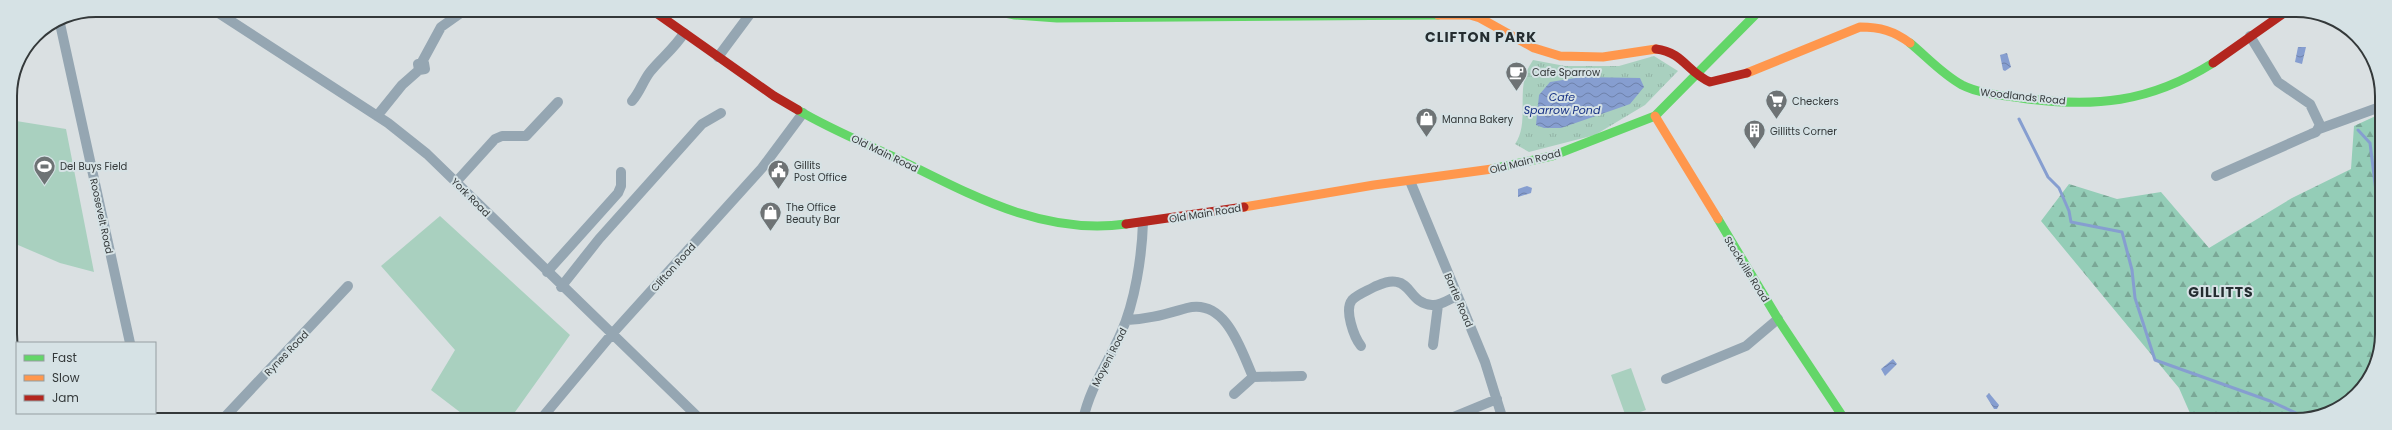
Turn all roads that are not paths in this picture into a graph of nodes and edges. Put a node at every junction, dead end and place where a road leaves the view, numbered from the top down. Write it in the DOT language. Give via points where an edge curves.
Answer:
graph roads {
  1 [pos="225,17"];
  2 [pos="454,17"];
  3 [pos="662,17"];
  4 [pos="748,17"];
  5 [pos="1043,17"];
  6 [pos="1195,17"];
  7 [pos="1476,17"];
  8 [pos="1753,17"];
  9 [pos="2278,17"];
  10 [pos="60,25"];
  11 [pos="684,33"];
  12 [pos="2250,36"];
  13 [pos="718,58"];
  14 [pos="1698,74"];
  15 [pos="632,101"];
  16 [pos="558,102"];
  17 [pos="2375,109"];
  18 [pos="721,113"];
  19 [pos="803,113"];
  20 [pos="377,116"];
  21 [pos="1655,116"];
  22 [pos="2319,129"];
  23 [pos="621,172"];
  24 [pos="2216,176"];
  25 [pos="1410,181"];
  26 [pos="456,182"];
  27 [pos="1143,222"];
  28 [pos="547,272"];
  29 [pos="348,286"];
  30 [pos="561,287"];
  31 [pos="1457,296"];
  32 [pos="1438,305"];
  33 [pos="1778,319"];
  34 [pos="1127,320"];
  35 [pos="612,334"];
  36 [pos="130,342"];
  37 [pos="1433,345"];
  38 [pos="1361,346"];
  39 [pos="1302,376"];
  40 [pos="1253,377"];
  41 [pos="1666,379"];
  42 [pos="1234,394"];
  43 [pos="1497,399"];
  44 [pos="229,413"];
  45 [pos="546,413"];
  46 [pos="694,413"];
  47 [pos="1085,413"];
  48 [pos="1463,413"];
  49 [pos="1501,413"];
  50 [pos="1840,413"];
  1 -- 20 [label="street, York Road"];
  2 -- 20 [label="street" via="444,23 420,66"];
  3 -- 11 [label="street, Old Main Road"];
  4 -- 13 [label="street"];
  5 -- 6 [label="street, Woodlands Road"];
  7 -- 14 [label="street, Woodlands Road" via="1490,22 1530,47 1544,52 1581,58 1606,57 1644,50 1669,51 1680,57"];
  8 -- 14 [label="street, Old Main Road"];
  9 -- 12 [label="street, Woodlands Road"];
  10 -- 36 [label="street, Roosevelt Road"];
  11 -- 13 [label="street, Old Main Road"];
  11 -- 15 [label="street" via="674,48 650,72 641,91"];
  12 -- 14 [label="street, Woodlands Road" via="2166,88 2140,96 2102,100 2047,101 1973,90 1952,78 1901,35 1876,26 1860,27 1720,82 1708,82"];
  12 -- 22 [label="street" via="2281,86 2307,102 2314,110"];
  13 -- 19 [label="street, Old Main Road"];
  14 -- 21 [label="street, Old Main Road"];
  16 -- 26 [label="street" via="526,136 502,136 492,142"];
  17 -- 22 [label="street"];
  18 -- 30 [label="street" via="702,124 599,239"];
  19 -- 27 [label="street, Old Main Road" via="972,195 1021,215 1077,226"];
  19 -- 35 [label="street, Clifton Road" via="762,168"];
  20 -- 26 [label="street, York Road" via="422,150"];
  21 -- 25 [label="street, Old Main Road" via="1532,162"];
  21 -- 33 [label="street, Stockville Road"];
  22 -- 24 [label="street"];
  23 -- 28 [label="street" via="622,186 618,193"];
  25 -- 27 [label="street, Old Main Road"];
  25 -- 31 [label="street, Bartle Road"];
  26 -- 28 [label="street, York Road"];
  27 -- 34 [label="street, Moyeni Road" via="1141,252"];
  28 -- 30 [label="street, York Road"];
  29 -- 44 [label="street, Rynes Road"];
  30 -- 35 [label="street, York Road"];
  31 -- 32 [label="street"];
  31 -- 43 [label="street, Bartle Road" via="1485,362"];
  32 -- 37 [label="street"];
  32 -- 38 [label="street" via="1418,301 1398,282 1382,284 1363,293 1353,299 1349,308 1353,333"];
  33 -- 41 [label="street" via="1746,346"];
  33 -- 50 [label="street, Stockville Road"];
  34 -- 40 [label="street" via="1158,318 1192,307 1210,309 1221,317 1233,334"];
  34 -- 47 [label="street, Moyeni Road" via="1094,385"];
  35 -- 45 [label="street, Clifton Road"];
  35 -- 46 [label="street, York Road"];
  39 -- 40 [label="street"];
  40 -- 42 [label="street"];
  43 -- 48 [label="street"];
  43 -- 49 [label="street, Bartle Road"];
}
